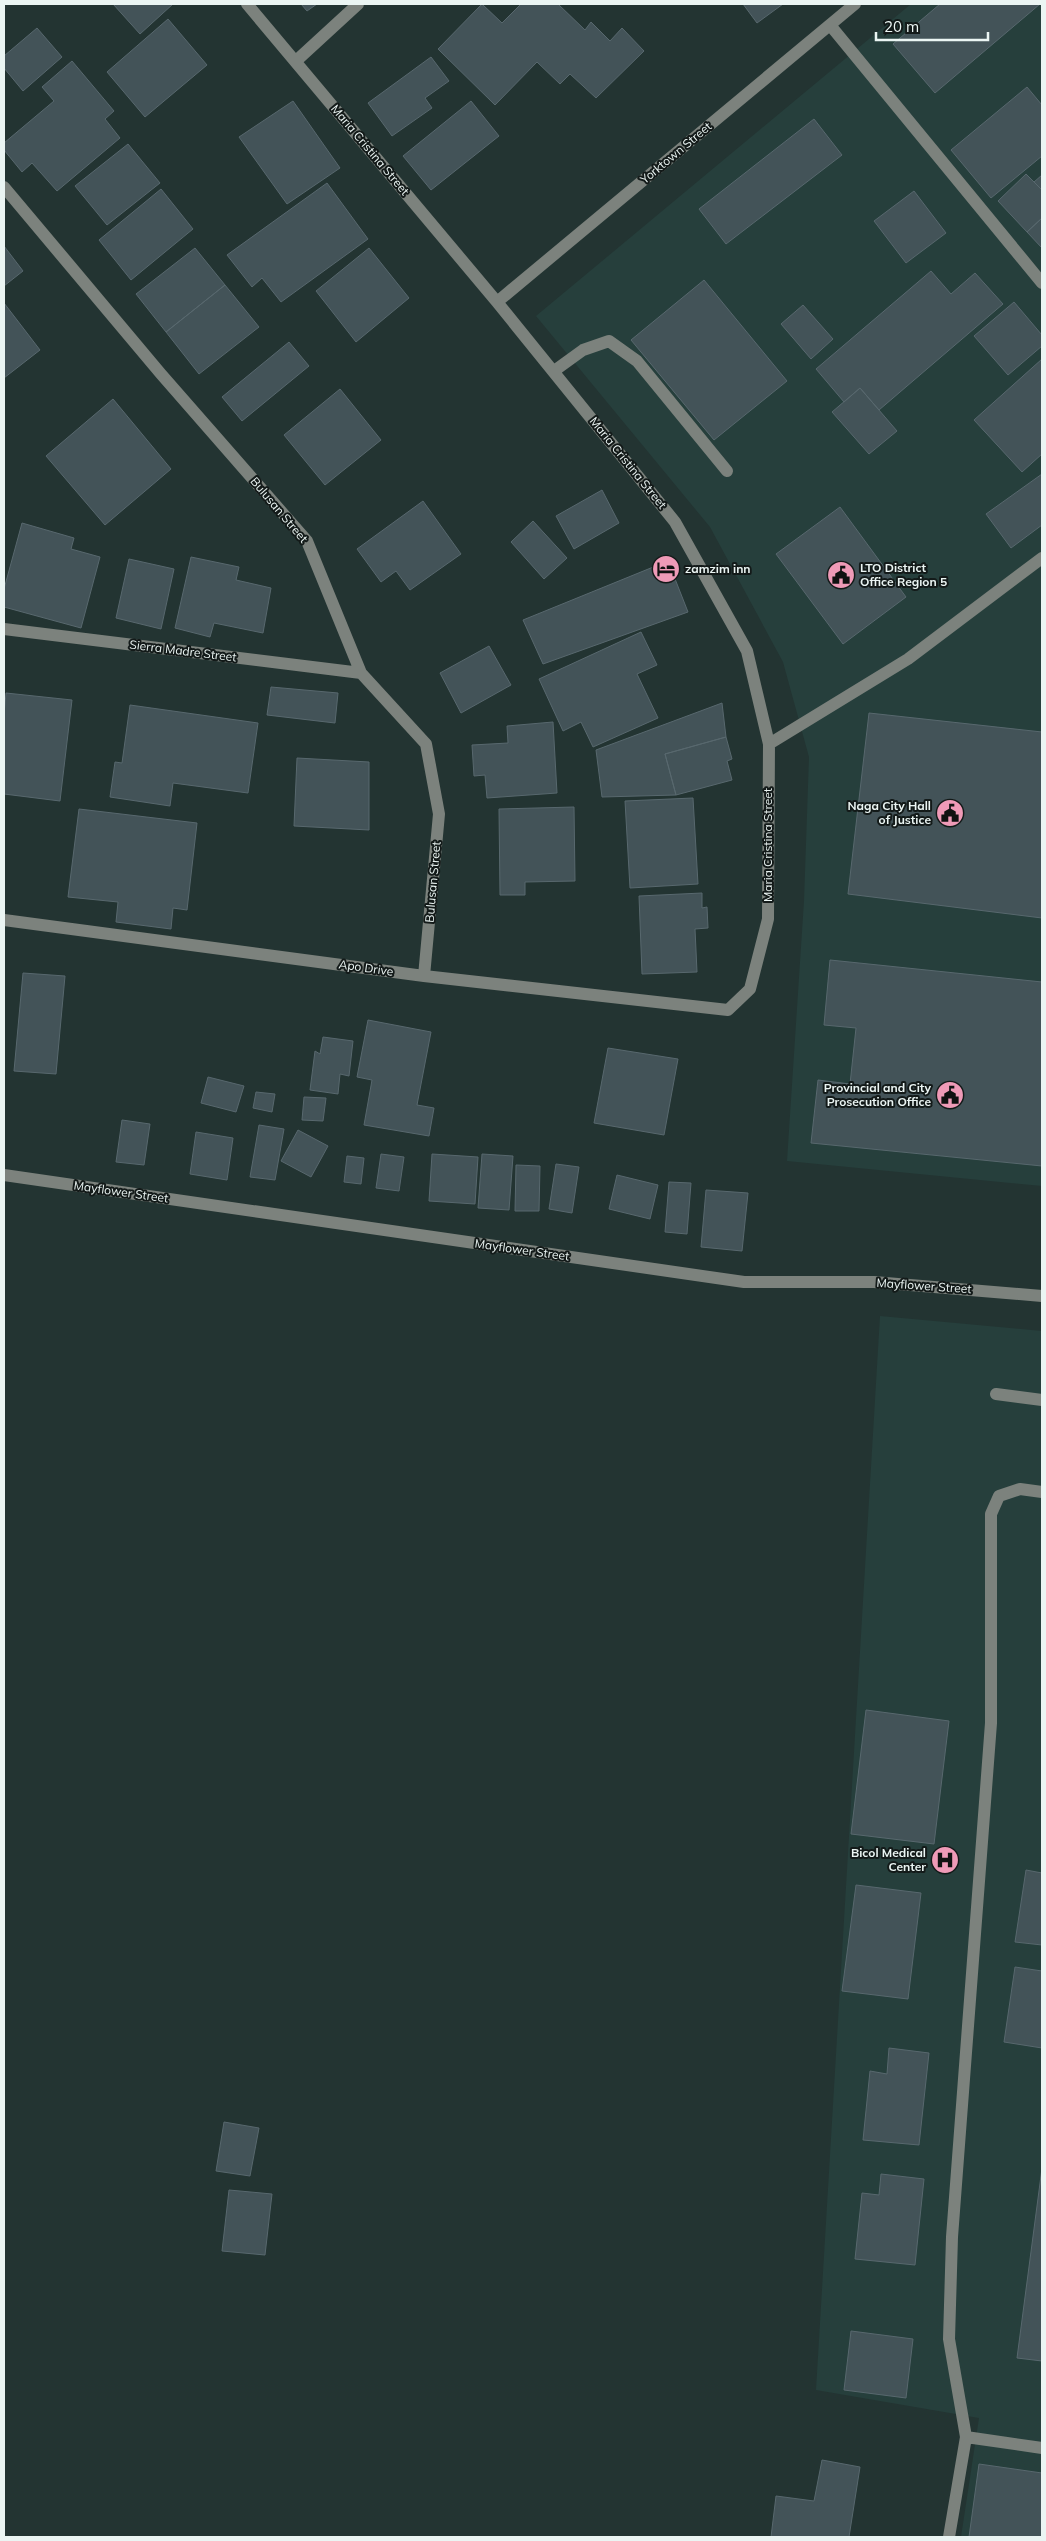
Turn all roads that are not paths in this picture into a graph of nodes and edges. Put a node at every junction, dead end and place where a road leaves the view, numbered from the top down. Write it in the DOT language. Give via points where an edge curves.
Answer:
graph roads {
  1 [pos="247,4"];
  2 [pos="358,4"];
  3 [pos="855,4"];
  4 [pos="830,25"];
  5 [pos="296,61"];
  6 [pos="4,187"];
  7 [pos="1042,283"];
  8 [pos="497,302"];
  9 [pos="554,371"];
  10 [pos="727,471"];
  11 [pos="1040,565"];
  12 [pos="4,629"];
  13 [pos="361,673"];
  14 [pos="769,744"];
  15 [pos="4,920"];
  16 [pos="424,976"];
  17 [pos="728,1010"];
  18 [pos="4,1176"];
  19 [pos="1042,1296"];
  20 [pos="996,1394"];
  21 [pos="1042,1400"];
  22 [pos="1042,1492"];
  23 [pos="966,2437"];
  24 [pos="1042,2448"];
  25 [pos="949,2537"];
  1 -- 5 [label="street, Maria Cristina Street"];
  2 -- 5 [label="street"];
  3 -- 4 [label="street, Yorktown Street"];
  4 -- 7 [label="street"];
  4 -- 8 [label="street, Yorktown Street"];
  5 -- 8 [label="street, Maria Cristina Street"];
  6 -- 13 [label="street, Bulusan Street" via="160,374 307,541"];
  8 -- 9 [label="street, Maria Cristina Street"];
  9 -- 10 [label="street" via="583,350 609,341 638,361"];
  9 -- 14 [label="street, Maria Cristina Street" via="675,522 747,651"];
  11 -- 14 [label="street" via="908,659"];
  12 -- 13 [label="street, Sierra Madre Street"];
  13 -- 16 [label="street, Bulusan Street" via="426,744 439,814"];
  14 -- 17 [label="street, Maria Cristina Street" via="768,919 750,989"];
  15 -- 16 [label="street, Apo Drive"];
  16 -- 17 [label="street, Apo Drive"];
  18 -- 19 [label="street, Mayflower Street" via="744,1282 874,1282"];
  20 -- 21 [label="street"];
  22 -- 23 [label="street" via="1020,1489 999,1496 991,1514 991,1723 952,2237 949,2339"];
  23 -- 24 [label="street"];
  23 -- 25 [label="street"];
}
